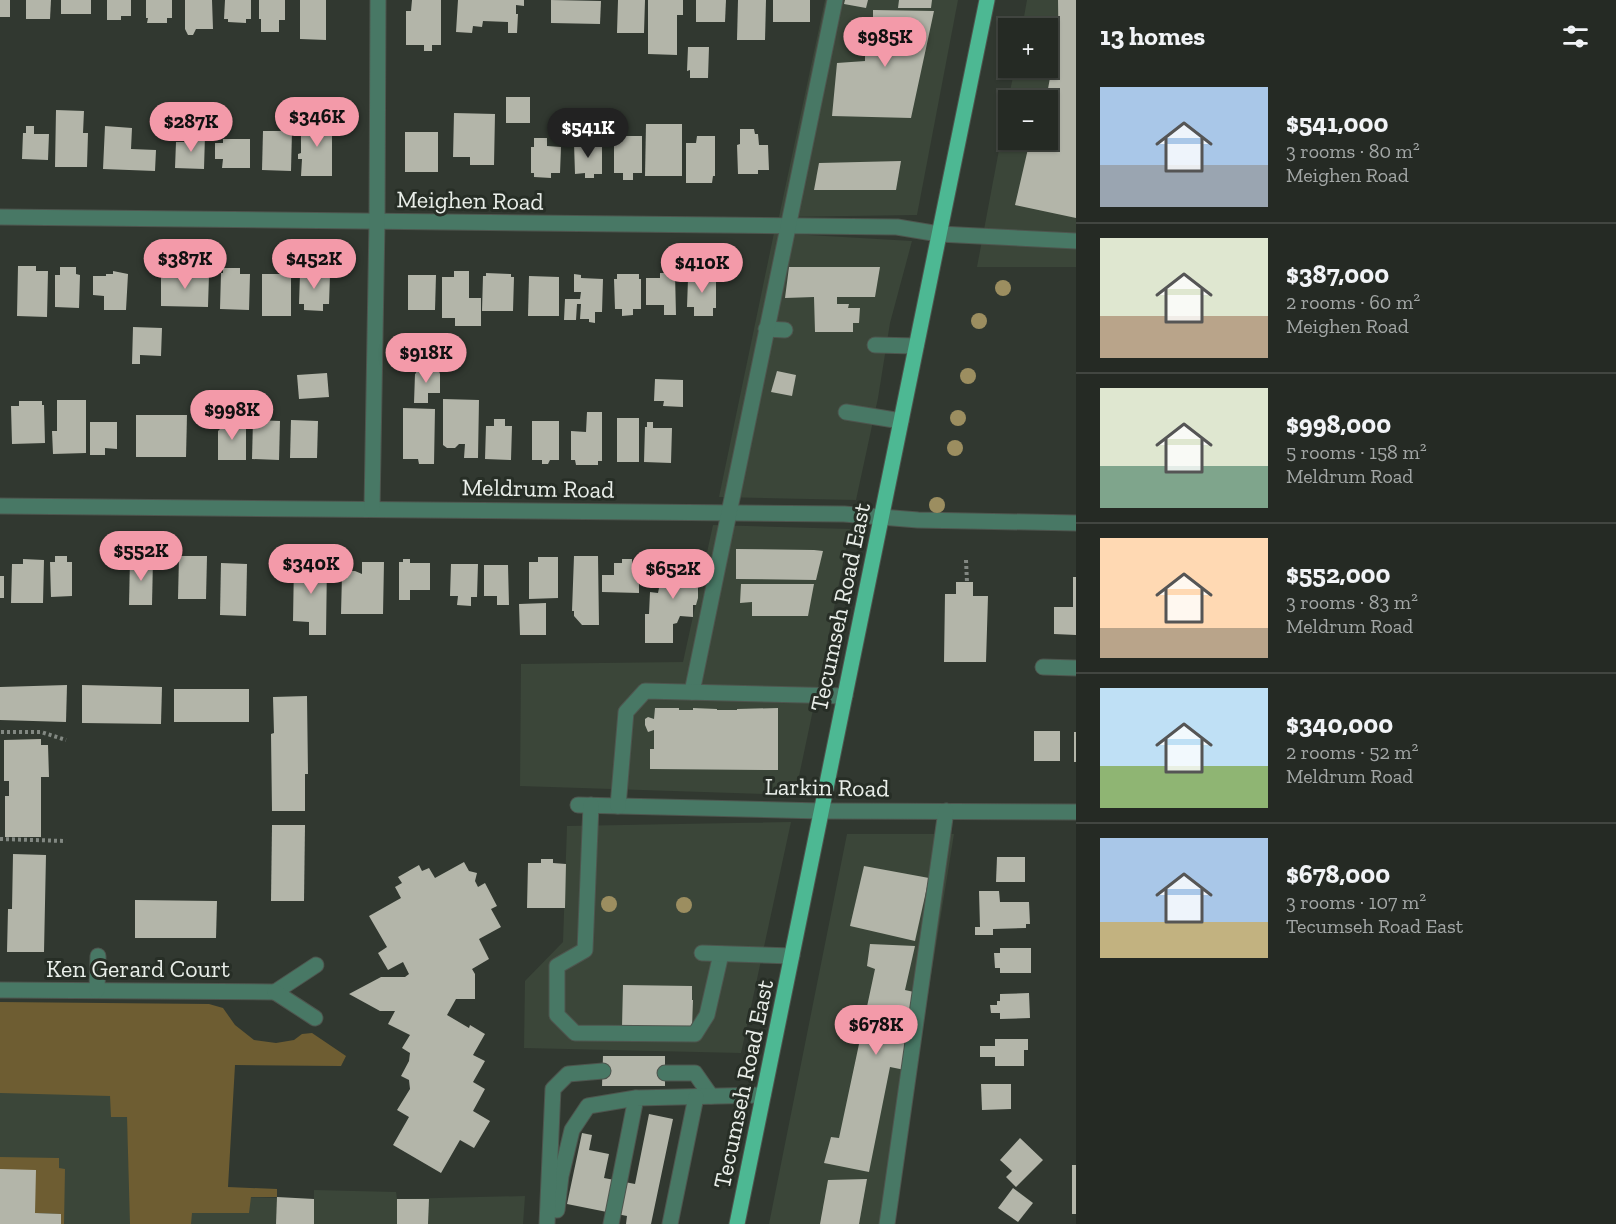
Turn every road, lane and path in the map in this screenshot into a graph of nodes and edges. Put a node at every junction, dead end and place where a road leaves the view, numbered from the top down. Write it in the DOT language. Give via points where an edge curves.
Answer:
graph roads {
  1 [pos="378,0"];
  2 [pos="835,0"];
  3 [pos="987,0"];
  4 [pos="0,217"];
  5 [pos="377,221"];
  6 [pos="788,226"];
  7 [pos="939,234"];
  8 [pos="1075,245"];
  9 [pos="766,329"];
  10 [pos="785,330"];
  11 [pos="875,345"];
  12 [pos="916,346"];
  13 [pos="846,412"];
  14 [pos="901,421"];
  15 [pos="0,506"];
  16 [pos="372,509"];
  17 [pos="728,513"];
  18 [pos="881,518"];
  19 [pos="1076,523"];
  20 [pos="966,560"];
  21 [pos="967,582"];
  22 [pos="1043,667"];
  23 [pos="1076,668"];
  24 [pos="692,692"];
  25 [pos="845,696"];
  26 [pos="1,732"];
  27 [pos="66,740"];
  28 [pos="618,806"];
  29 [pos="821,811"];
  30 [pos="946,811"];
  31 [pos="1076,812"];
  32 [pos="0,839"];
  33 [pos="66,841"];
  34 [pos="702,953"];
  35 [pos="721,954"];
  36 [pos="98,956"];
  37 [pos="792,956"];
  38 [pos="316,966"];
  39 [pos="0,990"];
  40 [pos="97,990"];
  41 [pos="275,992"];
  42 [pos="315,1018"];
  43 [pos="603,1071"];
  44 [pos="665,1073"];
  45 [pos="763,1095"];
  46 [pos="703,1096"];
  47 [pos="636,1098"];
  48 [pos="547,1224"];
  49 [pos="556,1224"];
  50 [pos="611,1224"];
  51 [pos="670,1224"];
  52 [pos="737,1224"];
  53 [pos="887,1224"];
  1 -- 5 [label="street"];
  2 -- 6 [label="street" via="814,136"];
  3 -- 7 [label="main road, Tecumseh Road East"];
  4 -- 5 [label="street, Meighen Road"];
  5 -- 6 [label="street, Meighen Road"];
  5 -- 16 [label="street"];
  6 -- 7 [label="street, Meighen Road" via="897,227"];
  6 -- 9 [label="street"];
  7 -- 8 [label="street, Meighen Road"];
  7 -- 12 [label="main road, Tecumseh Road East"];
  9 -- 10 [label="street"];
  9 -- 17 [label="street" via="752,436"];
  11 -- 12 [label="street"];
  12 -- 14 [label="main road, Tecumseh Road East"];
  13 -- 14 [label="street"];
  14 -- 18 [label="main road, Tecumseh Road East"];
  15 -- 16 [label="street, Meldrum Road"];
  16 -- 17 [label="street, Meldrum Road"];
  17 -- 18 [label="street, Meldrum Road"];
  17 -- 24 [label="street"];
  18 -- 19 [label="street, Meldrum Road"];
  18 -- 25 [label="main road, Tecumseh Road East"];
  20 -- 21 [label="path"];
  22 -- 23 [label="street"];
  24 -- 25 [label="street"];
  24 -- 28 [label="street" via="645,691 626,712"];
  25 -- 29 [label="main road, Tecumseh Road East"];
  26 -- 27 [label="path" via="41,732"];
  28 -- 29 [label="street, Larkin Road"];
  28 -- 35 [label="street, Larkin Road" via="585,805 585,950 557,966 556,1015 575,1033 695,1034 707,1014"];
  29 -- 30 [label="street, Larkin Road"];
  29 -- 37 [label="main road, Tecumseh Road East"];
  30 -- 31 [label="street, Larkin Road"];
  30 -- 53 [label="street"];
  32 -- 33 [label="path"];
  34 -- 35 [label="street"];
  35 -- 37 [label="street"];
  36 -- 40 [label="street"];
  37 -- 45 [label="main road, Tecumseh Road East"];
  38 -- 41 [label="street"];
  39 -- 40 [label="street, Ken Gerard Court"];
  40 -- 41 [label="street, Ken Gerard Court"];
  41 -- 42 [label="street"];
  43 -- 48 [label="street" via="568,1074 553,1089"];
  44 -- 46 [label="street" via="695,1073"];
  45 -- 46 [label="street"];
  45 -- 52 [label="main road, Tecumseh Road East"];
  46 -- 47 [label="street"];
  46 -- 51 [label="street"];
  47 -- 49 [label="street" via="588,1106 572,1130 561,1176"];
  47 -- 50 [label="street"];
}
